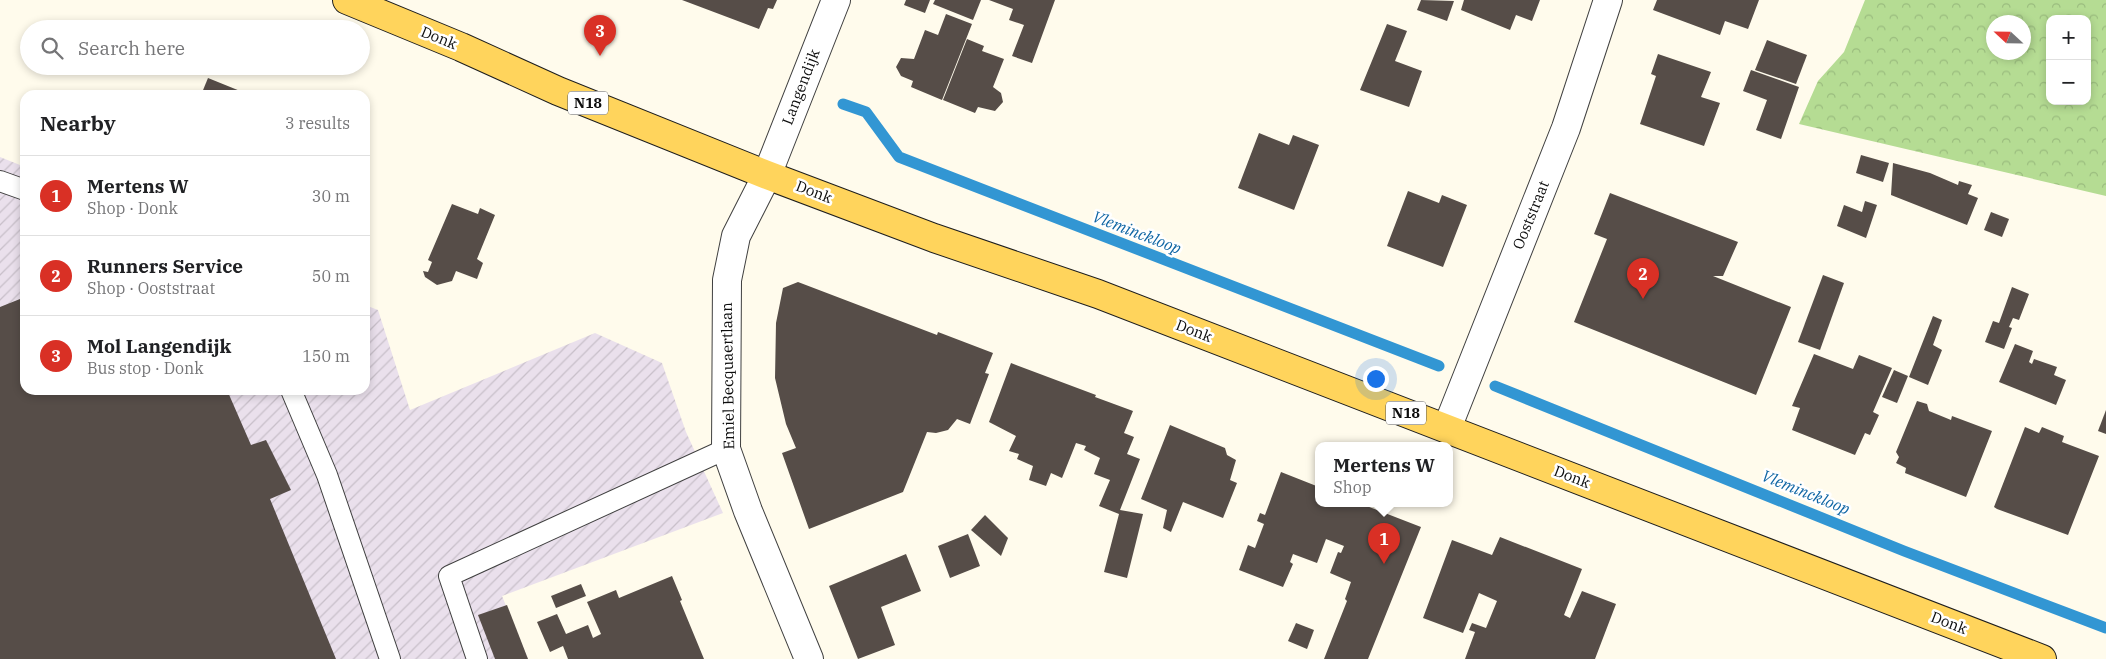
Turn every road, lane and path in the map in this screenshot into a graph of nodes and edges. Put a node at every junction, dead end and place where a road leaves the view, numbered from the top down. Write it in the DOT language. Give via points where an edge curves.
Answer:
graph roads {
  1 [pos="348,0"];
  2 [pos="836,0"];
  3 [pos="1608,0"];
  4 [pos="767,175"];
  5 [pos="0,181"];
  6 [pos="20,188"];
  7 [pos="293,395"];
  8 [pos="1447,428"];
  9 [pos="726,449"];
  10 [pos="390,659"];
  11 [pos="477,659"];
  12 [pos="809,659"];
  13 [pos="2042,659"];
  1 -- 4 [label="main road, Donk / N18" via="558,91"];
  2 -- 4 [label="street, Langendijk"];
  3 -- 8 [label="street, Ooststraat" via="1566,128"];
  4 -- 8 [label="main road, Donk / N18" via="934,238 1098,294"];
  4 -- 9 [label="street, Emiel Becquaertlaan" via="736,236 727,280"];
  5 -- 6 [label="lane"];
  7 -- 10 [label="lane" via="328,475"];
  8 -- 13 [label="main road, Donk / N18"];
  9 -- 11 [label="lane" via="449,576"];
  9 -- 12 [label="street, Emiel Becquaertlaan"];
}
